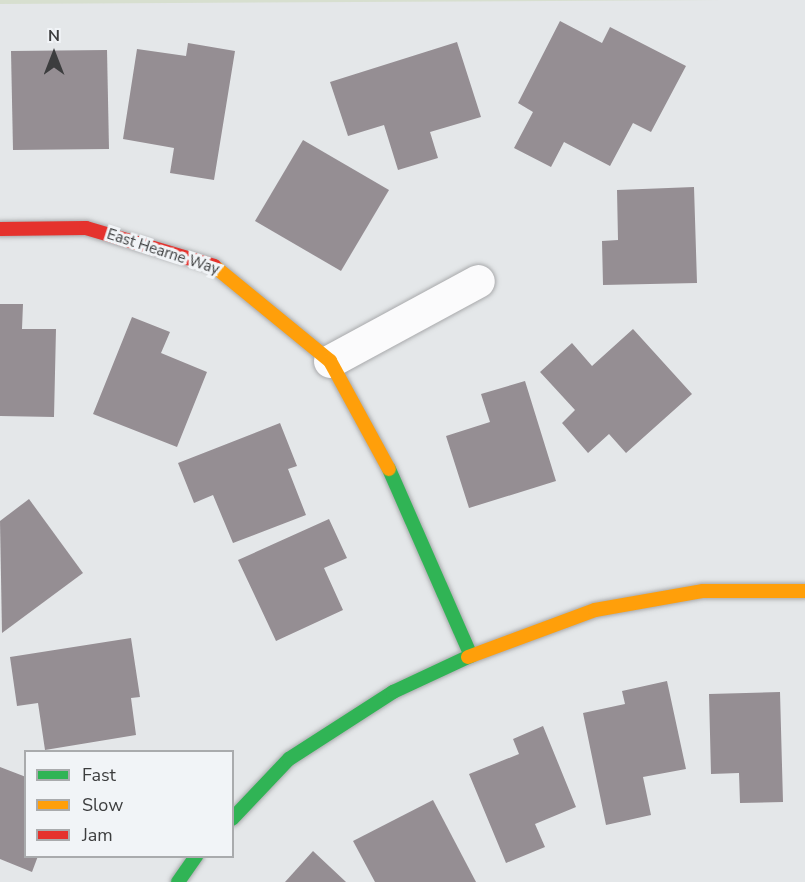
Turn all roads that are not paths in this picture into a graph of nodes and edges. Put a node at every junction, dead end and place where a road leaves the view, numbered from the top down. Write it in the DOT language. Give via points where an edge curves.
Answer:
graph roads {
  1 [pos="0,229"];
  2 [pos="478,281"];
  3 [pos="330,361"];
  4 [pos="805,591"];
  5 [pos="471,656"];
  6 [pos="234,817"];
  7 [pos="195,858"];
  8 [pos="178,882"];
  1 -- 3 [label="street, East Hearne Way" via="86,228 219,268"];
  2 -- 3 [label="street"];
  3 -- 5 [label="street, East Hearne Way" via="386,462"];
  4 -- 5 [label="street" via="702,591 595,610"];
  5 -- 6 [label="street" via="393,692 289,759"];
  7 -- 8 [label="street"];
}
